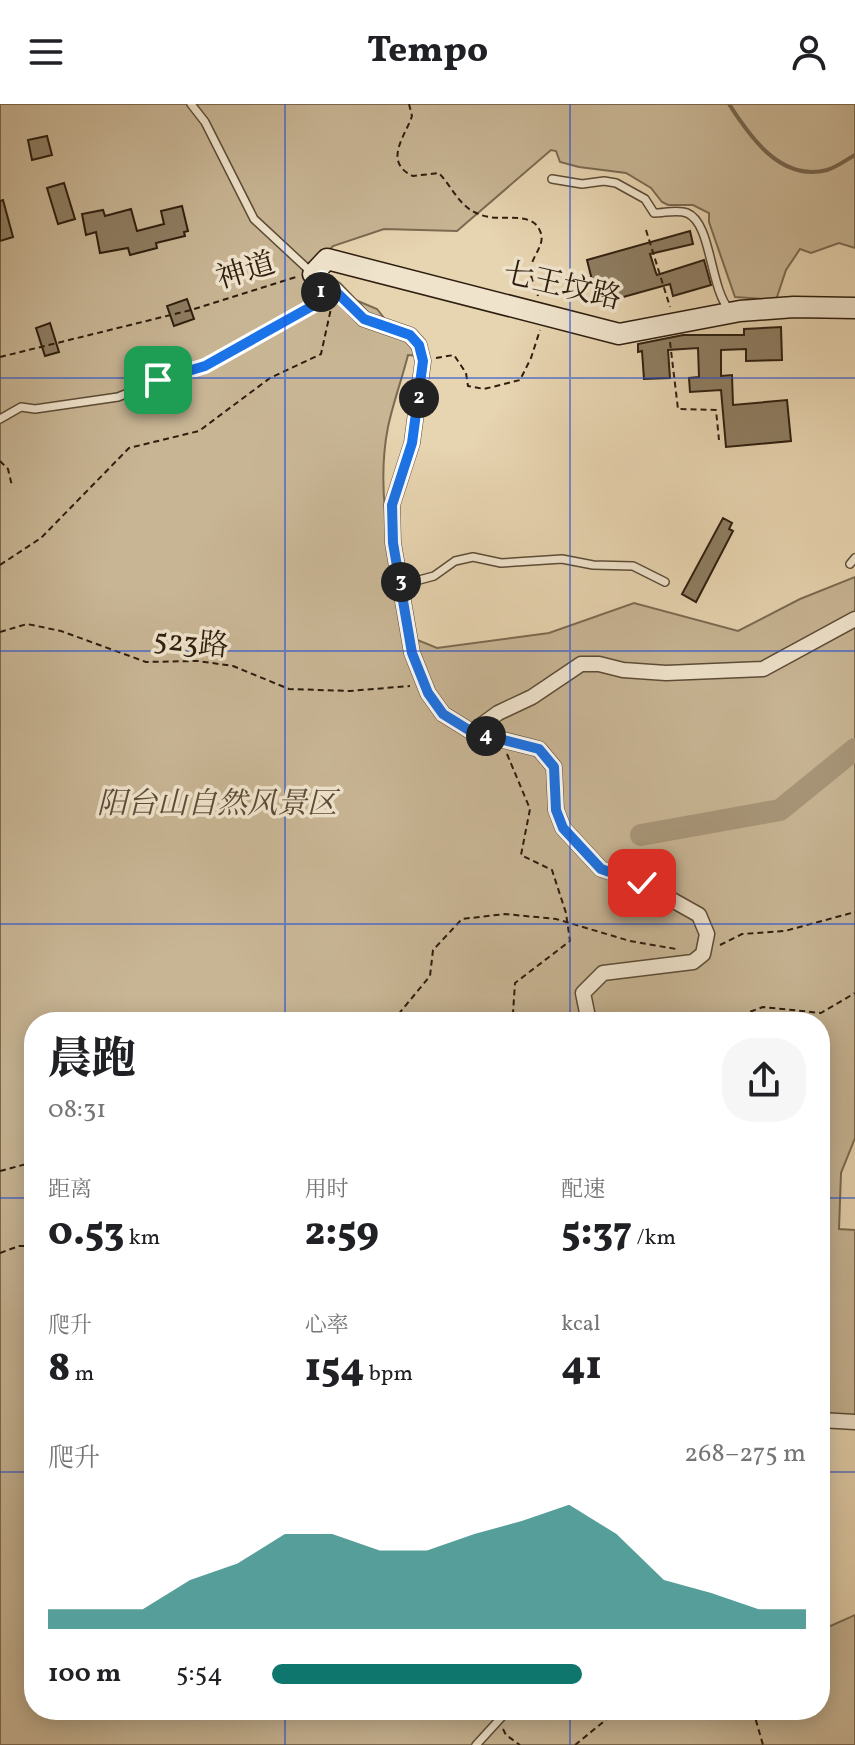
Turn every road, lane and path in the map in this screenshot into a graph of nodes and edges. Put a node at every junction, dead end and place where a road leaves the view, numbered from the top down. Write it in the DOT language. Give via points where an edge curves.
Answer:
graph roads {
  1 [pos="191,104"];
  2 [pos="409,104"];
  3 [pos="552,179"];
  4 [pos="646,230"];
  5 [pos="317,276"];
  6 [pos="335,289"];
  7 [pos="855,308"];
  8 [pos="731,313"];
  9 [pos="543,316"];
  10 [pos="671,325"];
  11 [pos="0,357"];
  12 [pos="423,361"];
  13 [pos="0,419"];
  14 [pos="719,440"];
  15 [pos="0,461"];
  16 [pos="12,486"];
  17 [pos="0,565"];
  18 [pos="400,576"];
  19 [pos="665,582"];
  20 [pos="855,619"];
  21 [pos="0,632"];
  22 [pos="428,693"];
  23 [pos="472,732"];
  24 [pos="502,741"];
  25 [pos="855,912"];
  26 [pos="567,924"];
  27 [pos="703,954"];
  28 [pos="855,993"];
  29 [pos="400,1012"];
  30 [pos="513,1012"];
  31 [pos="587,1012"];
  32 [pos="749,1012"];
  33 [pos="811,1012"];
  34 [pos="823,1012"];
  35 [pos="24,1165"];
  36 [pos="0,1171"];
  37 [pos="24,1246"];
  38 [pos="0,1253"];
  39 [pos="830,1421"];
  40 [pos="855,1422"];
  41 [pos="606,1720"];
  42 [pos="756,1720"];
  43 [pos="498,1721"];
  44 [pos="476,1745"];
  45 [pos="520,1745"];
  46 [pos="575,1745"];
  47 [pos="763,1745"];
  1 -- 5 [label="lane" via="254,219"];
  2 -- 9 [label="path" via="412,116 398,144 407,173 439,173 470,211 525,219 542,233 531,275"];
  3 -- 8 [label="lane" via="616,183 645,199 654,213 690,214 703,227 707,254"];
  4 -- 10 [label="path"];
  5 -- 6 [label="street"];
  5 -- 9 [label="street, 七王坟路" via="327,259"];
  5 -- 11 [label="path, 神道"];
  5 -- 13 [label="lane" via="321,294 314,305 205,366 118,397 21,407"];
  6 -- 12 [label="street" via="364,319 410,335"];
  6 -- 17 [label="path" via="321,354 270,378 199,431 129,448 41,538"];
  7 -- 8 [label="street, 七王坟路"];
  8 -- 10 [label="street, 七王坟路"];
  9 -- 10 [label="street, 七王坟路" via="619,334"];
  9 -- 12 [label="path" via="520,380 484,389 468,386 454,355"];
  10 -- 14 [label="path" via="678,409 716,410"];
  12 -- 18 [label="street" via="412,443 392,505"];
  15 -- 16 [label="path"];
  18 -- 19 [label="lane" via="412,582 473,557 501,563 562,559 633,566"];
  18 -- 22 [label="street" via="412,653"];
  20 -- 23 [label="street" via="763,669 666,673 581,664"];
  21 -- 22 [label="path, 523路" via="27,624 146,662 233,666 289,689 410,686"];
  22 -- 23 [label="street" via="443,714"];
  23 -- 24 [label="street"];
  24 -- 26 [label="path" via="530,809 521,855 552,870"];
  24 -- 27 [label="street" via="539,749 554,767 556,810 563,828 601,869 642,883 699,915 707,934"];
  25 -- 27 [label="path" via="785,931 742,934"];
  26 -- 27 [label="path"];
  26 -- 29 [label="path" via="505,914 462,919 433,950 430,976"];
  26 -- 30 [label="path" via="570,941 515,983"];
  27 -- 31 [label="street" via="693,962 603,973 583,993"];
  28 -- 34 [label="path"];
  32 -- 33 [label="path" via="763,1007"];
  35 -- 36 [label="path"];
  37 -- 38 [label="path"];
  39 -- 40 [label="street"];
  41 -- 46 [label="path"];
  42 -- 47 [label="path"];
  43 -- 44 [label="lane"];
  43 -- 45 [label="path"];
}
